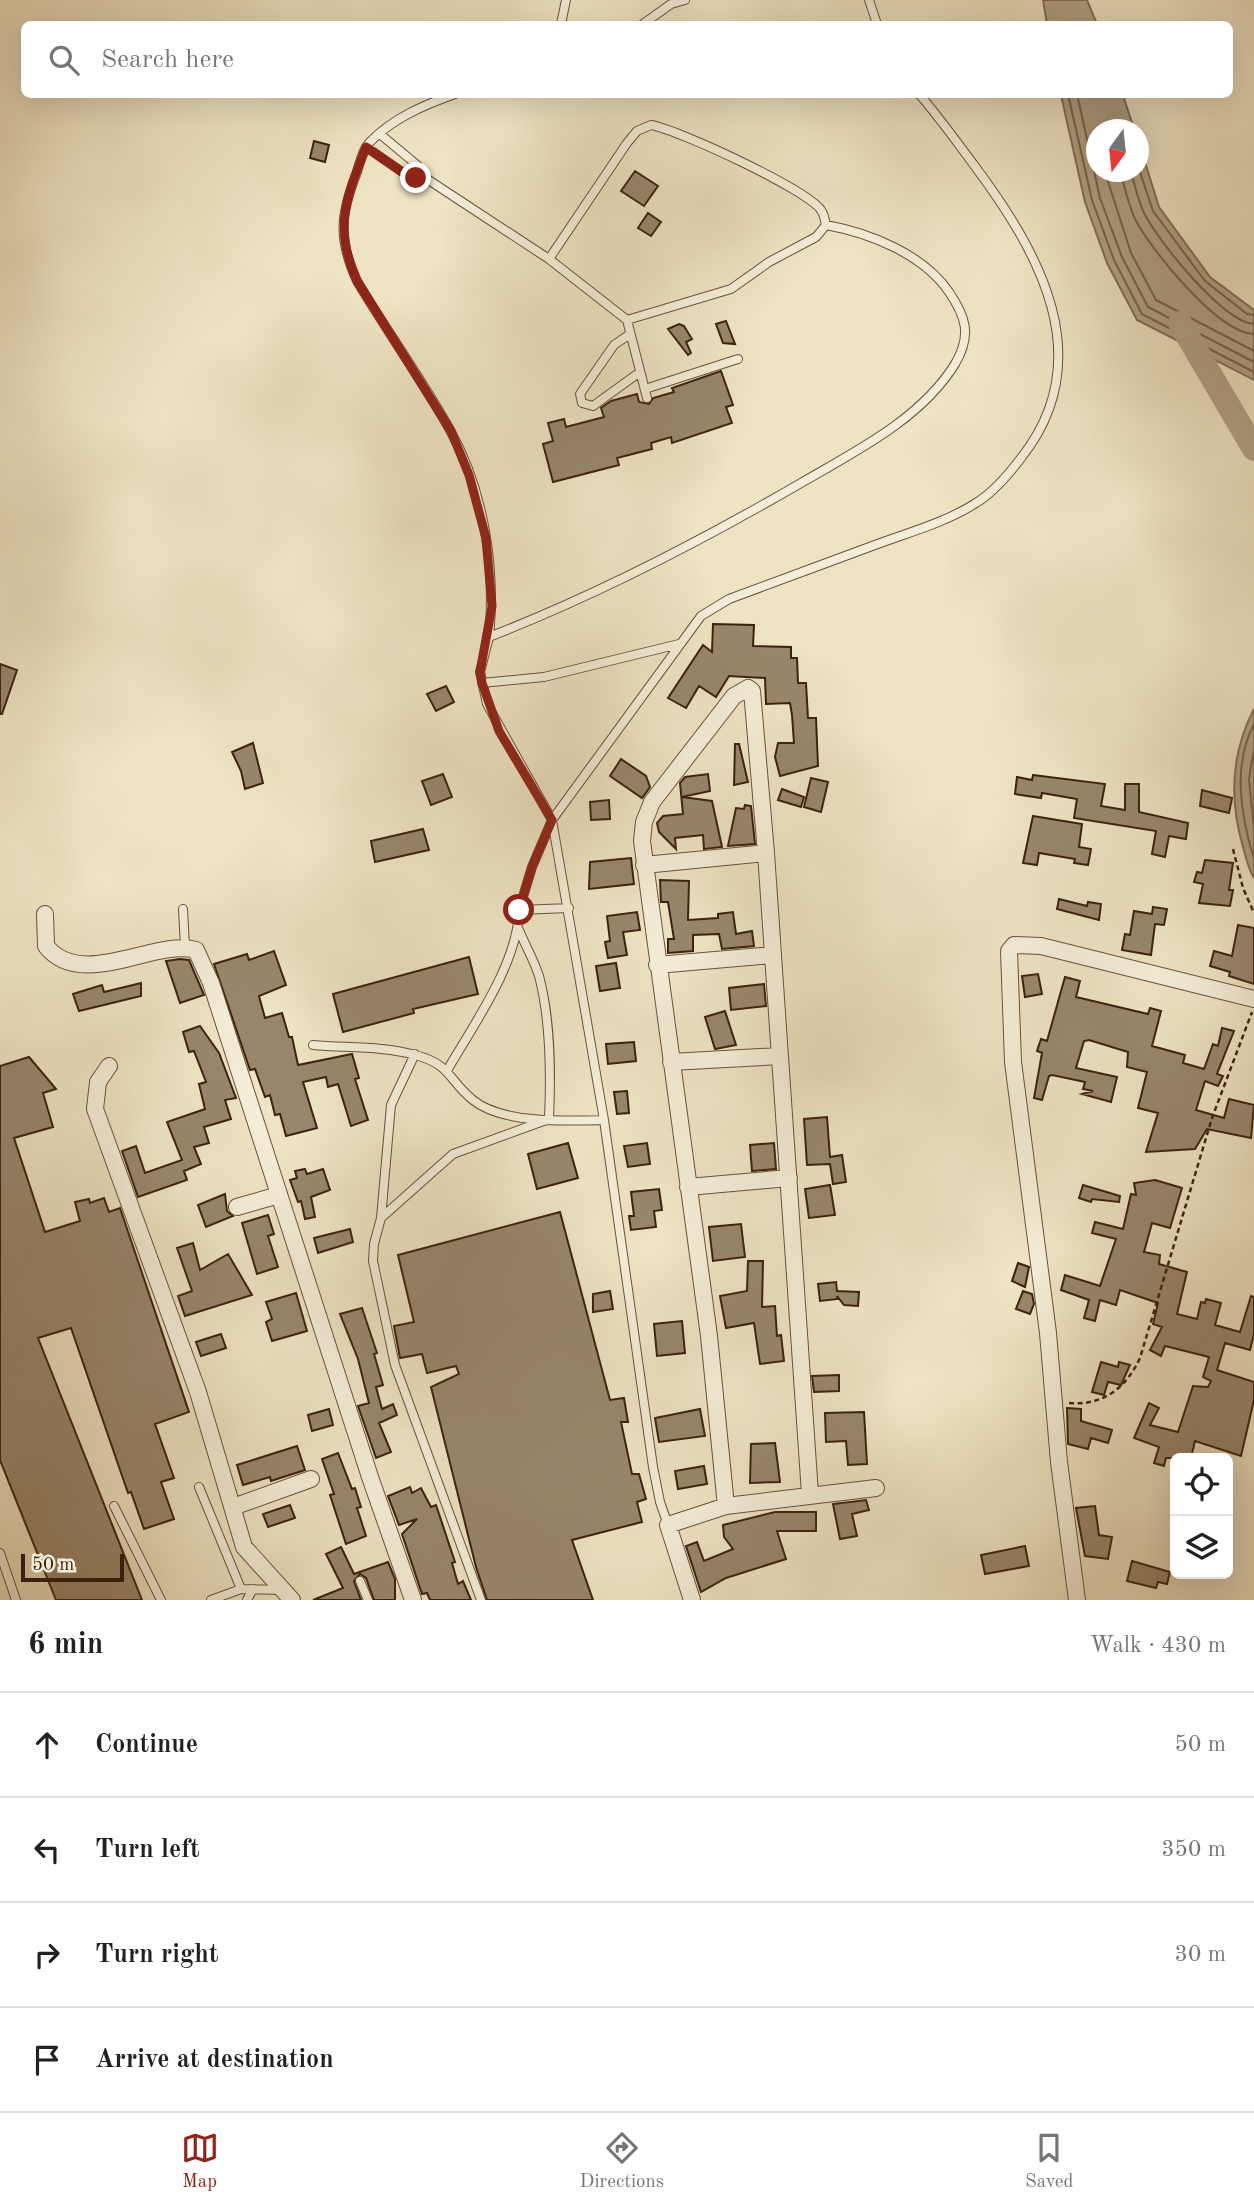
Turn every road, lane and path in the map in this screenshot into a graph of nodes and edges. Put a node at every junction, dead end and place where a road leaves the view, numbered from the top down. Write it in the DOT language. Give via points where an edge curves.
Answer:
graph roads {
  1 [pos="566,0"];
  2 [pos="685,0"];
  3 [pos="869,0"];
  4 [pos="562,21"];
  5 [pos="647,21"];
  6 [pos="876,21"];
  7 [pos="446,98"];
  8 [pos="922,98"];
  9 [pos="380,134"];
  10 [pos="366,147"];
  11 [pos="424,177"];
  12 [pos="826,225"];
  13 [pos="549,259"];
  14 [pos="626,320"];
  15 [pos="630,334"];
  16 [pos="738,359"];
  17 [pos="640,372"];
  18 [pos="489,637"];
  19 [pos="680,644"];
  20 [pos="482,683"];
  21 [pos="552,820"];
  22 [pos="1233,849"];
  23 [pos="766,853"];
  24 [pos="644,866"];
  25 [pos="569,908"];
  26 [pos="183,909"];
  27 [pos="519,910"];
  28 [pos="1254,913"];
  29 [pos="45,914"];
  30 [pos="519,930"];
  31 [pos="185,946"];
  32 [pos="773,955"];
  33 [pos="657,965"];
  34 [pos="1254,999"];
  35 [pos="1254,1005"];
  36 [pos="313,1045"];
  37 [pos="415,1054"];
  38 [pos="780,1056"];
  39 [pos="671,1062"];
  40 [pos="108,1066"];
  41 [pos="448,1069"];
  42 [pos="549,1119"];
  43 [pos="604,1120"];
  44 [pos="789,1178"];
  45 [pos="688,1188"];
  46 [pos="279,1195"];
  47 [pos="237,1207"];
  48 [pos="381,1217"];
  49 [pos="1055,1401"];
  50 [pos="311,1479"];
  51 [pos="199,1487"];
  52 [pos="876,1488"];
  53 [pos="810,1494"];
  54 [pos="114,1506"];
  55 [pos="726,1506"];
  56 [pos="233,1507"];
  57 [pos="668,1525"];
  58 [pos="0,1553"];
  59 [pos="360,1581"];
  60 [pos="241,1589"];
  61 [pos="253,1589"];
  62 [pos="289,1595"];
  63 [pos="16,1600"];
  64 [pos="161,1600"];
  65 [pos="211,1600"];
  66 [pos="247,1600"];
  67 [pos="368,1600"];
  68 [pos="413,1600"];
  69 [pos="481,1600"];
  70 [pos="692,1600"];
  71 [pos="1077,1600"];
  1 -- 4 [label="lane"];
  2 -- 5 [label="lane"];
  3 -- 6 [label="lane"];
  7 -- 9 [label="lane" via="398,118"];
  8 -- 19 [label="lane" via="1002,203 1041,273 1058,329 1058,378 1047,417 1008,475 977,502 941,521 729,599 701,616"];
  9 -- 10 [label="lane"];
  9 -- 11 [label="lane" via="417,165"];
  10 -- 11 [label="lane" via="408,176"];
  10 -- 18 [label="lane" via="343,213 346,257 370,304 451,431 469,475 486,538 492,606"];
  11 -- 13 [label="lane"];
  12 -- 13 [label="lane" via="821,210 800,194 676,132 651,125 637,131"];
  12 -- 14 [label="lane" via="816,237 730,289"];
  12 -- 18 [label="lane" via="856,230 893,245 944,284 965,315 965,335 956,362 942,382 925,401 867,444 729,525 586,596"];
  13 -- 14 [label="lane"];
  14 -- 15 [label="lane"];
  15 -- 17 [label="lane"];
  15 -- 17 [label="lane" via="614,345 580,394 582,403 593,406"];
  16 -- 17 [label="lane" via="646,393"];
  18 -- 20 [label="lane" via="480,672"];
  19 -- 20 [label="lane" via="544,677"];
  19 -- 21 [label="lane"];
  20 -- 21 [label="lane" via="499,731"];
  21 -- 25 [label="lane"];
  21 -- 27 [label="lane"];
  22 -- 28 [label="path"];
  23 -- 24 [label="street"];
  23 -- 24 [label="street" via="752,691 748,688 734,696 652,803 644,822"];
  23 -- 32 [label="street"];
  24 -- 33 [label="street"];
  25 -- 27 [label="lane"];
  25 -- 43 [label="lane"];
  26 -- 31 [label="lane"];
  27 -- 30 [label="lane"];
  29 -- 31 [label="street" via="46,946 69,961 117,961"];
  30 -- 41 [label="lane" via="489,998"];
  30 -- 42 [label="lane" via="543,996 551,1071"];
  31 -- 46 [label="street" via="196,950 211,983"];
  32 -- 33 [label="street"];
  32 -- 38 [label="street"];
  33 -- 39 [label="street"];
  34 -- 49 [label="street" via="1041,946 1022,943 1009,951 1013,1062"];
  35 -- 49 [label="path" via="1212,1118 1134,1371 1104,1398 1084,1403"];
  36 -- 37 [label="lane"];
  37 -- 41 [label="lane"];
  37 -- 48 [label="lane" via="391,1105"];
  38 -- 39 [label="street"];
  38 -- 44 [label="street"];
  39 -- 45 [label="street"];
  40 -- 56 [label="street" via="98,1082 95,1109 194,1379"];
  41 -- 42 [label="lane" via="475,1102 510,1116"];
  42 -- 43 [label="lane"];
  42 -- 48 [label="lane" via="453,1154"];
  43 -- 57 [label="lane" via="653,1467"];
  44 -- 45 [label="street"];
  44 -- 53 [label="street"];
  45 -- 55 [label="street"];
  46 -- 47 [label="street"];
  46 -- 68 [label="street"];
  48 -- 69 [label="lane" via="373,1261 395,1365"];
  49 -- 71 [label="street"];
  50 -- 56 [label="street"];
  51 -- 60 [label="lane"];
  52 -- 53 [label="street"];
  53 -- 55 [label="street"];
  54 -- 64 [label="lane"];
  55 -- 57 [label="street"];
  56 -- 62 [label="street" via="244,1547"];
  57 -- 70 [label="street"];
  58 -- 63 [label="lane"];
  59 -- 67 [label="lane"];
  60 -- 61 [label="lane"];
  60 -- 65 [label="lane"];
  61 -- 62 [label="lane"];
  61 -- 66 [label="lane"];
}
